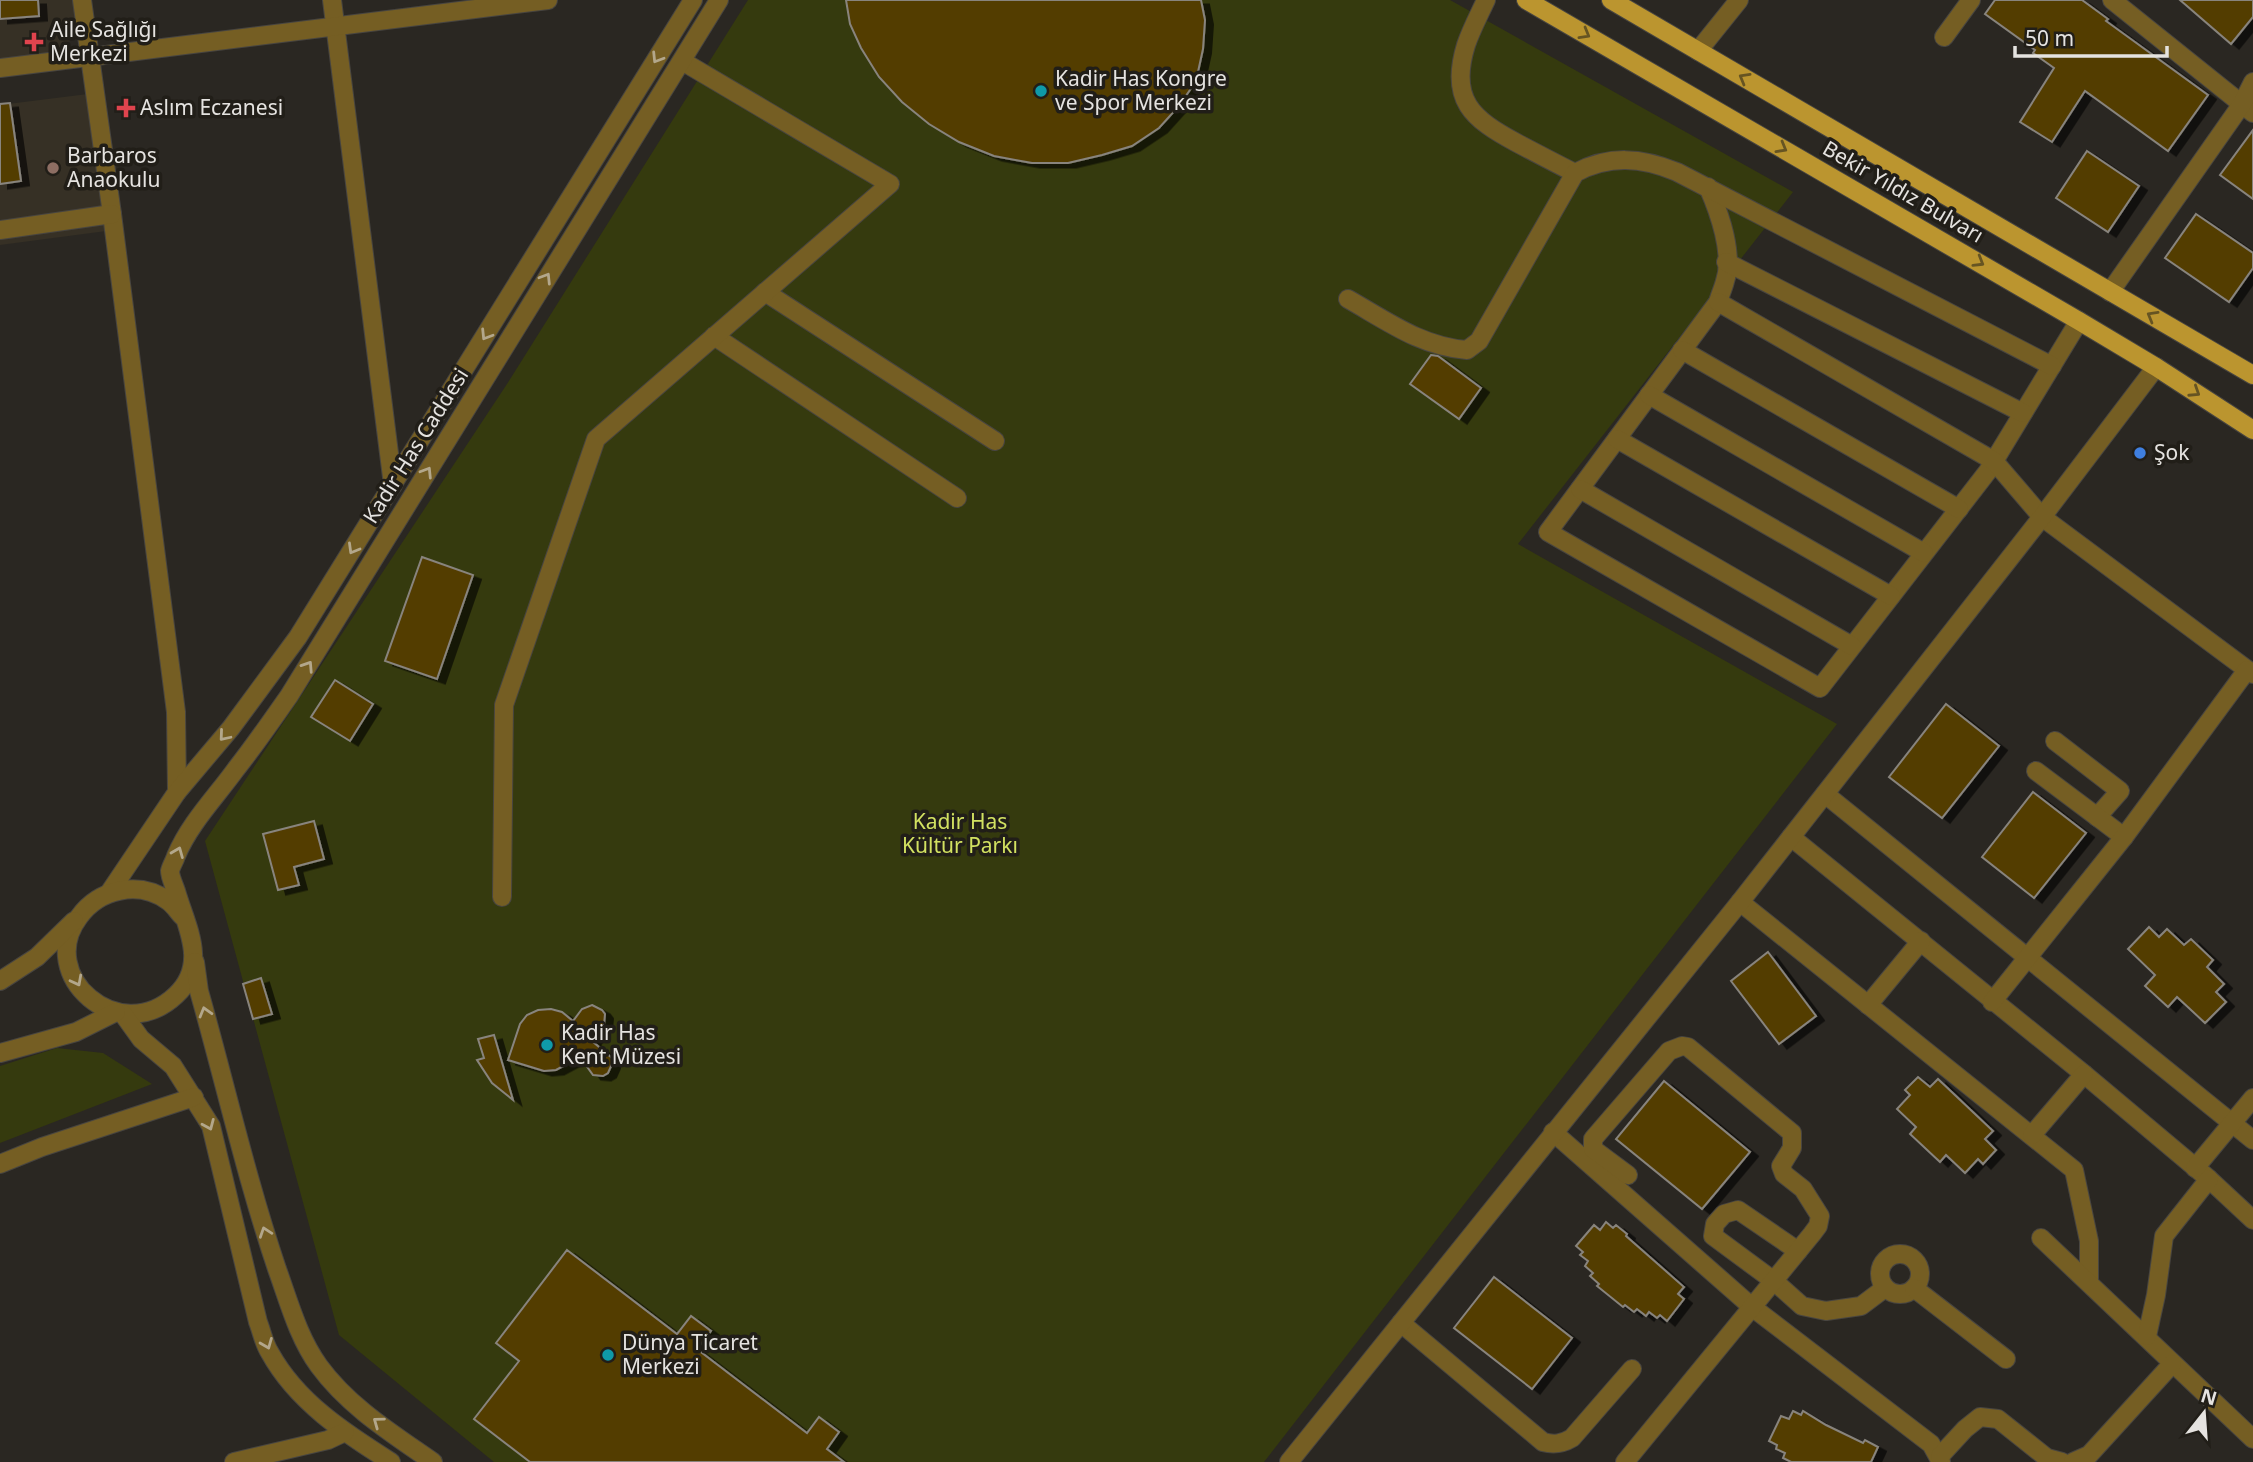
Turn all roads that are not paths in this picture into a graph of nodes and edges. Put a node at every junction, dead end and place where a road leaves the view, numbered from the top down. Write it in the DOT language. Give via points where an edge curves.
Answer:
graph roads {
  1 [pos="82,0"];
  2 [pos="332,0"];
  3 [pos="548,0"];
  4 [pos="693,0"];
  5 [pos="719,0"];
  6 [pos="1486,0"];
  7 [pos="1526,0"];
  8 [pos="1611,0"];
  9 [pos="1739,0"];
  10 [pos="1971,0"];
  11 [pos="2112,0"];
  12 [pos="498,3"];
  13 [pos="335,26"];
  14 [pos="1944,37"];
  15 [pos="1698,51"];
  16 [pos="88,57"];
  17 [pos="682,61"];
  18 [pos="0,68"];
  19 [pos="2253,82"];
  20 [pos="2247,108"];
  21 [pos="1574,173"];
  22 [pos="1708,187"];
  23 [pos="112,214"];
  24 [pos="0,230"];
  25 [pos="1726,262"];
  26 [pos="765,292"];
  27 [pos="2110,292"];
  28 [pos="1348,299"];
  29 [pos="1718,302"];
  30 [pos="2079,321"];
  31 [pos="714,336"];
  32 [pos="1682,350"];
  33 [pos="2052,366"];
  34 [pos="2156,367"];
  35 [pos="2253,375"];
  36 [pos="1649,395"];
  37 [pos="2023,413"];
  38 [pos="2253,430"];
  39 [pos="1617,439"];
  40 [pos="995,440"];
  41 [pos="1994,461"];
  42 [pos="393,485"];
  43 [pos="1580,489"];
  44 [pos="957,498"];
  45 [pos="1959,509"];
  46 [pos="2042,517"];
  47 [pos="1924,553"];
  48 [pos="1891,596"];
  49 [pos="1852,646"];
  50 [pos="2250,672"];
  51 [pos="2055,741"];
  52 [pos="2036,771"];
  53 [pos="177,792"];
  54 [pos="1825,794"];
  55 [pos="2097,817"];
  56 [pos="1791,837"];
  57 [pos="2124,838"];
  58 [pos="108,893"];
  59 [pos="502,897"];
  60 [pos="1740,902"];
  61 [pos="183,916"];
  62 [pos="77,919"];
  63 [pos="1921,941"];
  64 [pos="194,956"];
  65 [pos="2028,957"];
  66 [pos="0,981"];
  67 [pos="1992,1002"];
  68 [pos="1868,1005"];
  69 [pos="120,1013"];
  70 [pos="0,1053"];
  71 [pos="2084,1074"];
  72 [pos="194,1097"];
  73 [pos="2253,1098"];
  74 [pos="2234,1124"];
  75 [pos="1553,1132"];
  76 [pos="2032,1135"];
  77 [pos="2253,1140"];
  78 [pos="0,1164"];
  79 [pos="2202,1173"];
  80 [pos="1628,1175"];
  81 [pos="2253,1220"];
  82 [pos="2041,1238"];
  83 [pos="1798,1251"];
  84 [pos="1774,1281"];
  85 [pos="2089,1281"];
  86 [pos="1885,1288"];
  87 [pos="1914,1288"];
  88 [pos="1752,1307"];
  89 [pos="1401,1323"];
  90 [pos="2147,1336"];
  91 [pos="2006,1359"];
  92 [pos="2172,1364"];
  93 [pos="1632,1369"];
  94 [pos="345,1432"];
  95 [pos="2253,1439"];
  96 [pos="1940,1459"];
  97 [pos="234,1462"];
  98 [pos="391,1462"];
  99 [pos="433,1462"];
  100 [pos="1289,1462"];
  101 [pos="1625,1462"];
  102 [pos="2062,1462"];
  103 [pos="2073,1462"];
  1 -- 16 [label="street"];
  2 -- 13 [label="street"];
  3 -- 12 [label="street"];
  4 -- 42 [label="street, Kadir Has Caddesi, one-way"];
  5 -- 17 [label="street, Kadir Has Caddesi"];
  6 -- 21 [label="street" via="1466,46 1461,74 1467,104 1491,130"];
  7 -- 30 [label="main road, Bekir Yıldız Bulvarı, one-way"];
  8 -- 15 [label="main road, Bekir Yıldız Bulvarı"];
  9 -- 15 [label="street"];
  10 -- 14 [label="street"];
  11 -- 20 [label="street"];
  12 -- 13 [label="street"];
  13 -- 16 [label="street"];
  13 -- 42 [label="street"];
  27 -- 15 [label="main road, Bekir Yıldız Bulvarı, one-way"];
  16 -- 18 [label="street"];
  16 -- 23 [label="street"];
  17 -- 26 [label="street" via="890,184"];
  61 -- 17 [label="street, Kadir Has Caddesi, one-way" via="170,870 186,833 289,695"];
  19 -- 20 [label="street"];
  20 -- 27 [label="street"];
  21 -- 22 [label="street" via="1600,162 1628,159 1660,165"];
  21 -- 28 [label="street" via="1479,341 1467,350 1420,339"];
  22 -- 25 [label="street" via="1722,224"];
  22 -- 33 [label="street"];
  23 -- 24 [label="street"];
  23 -- 53 [label="street" via="176,712"];
  25 -- 29 [label="street"];
  25 -- 37 [label="street"];
  26 -- 31 [label="street"];
  26 -- 40 [label="street"];
  35 -- 27 [label="main road, Bekir Yıldız Bulvarı, one-way"];
  29 -- 32 [label="street"];
  29 -- 41 [label="street"];
  30 -- 33 [label="street"];
  30 -- 34 [label="main road, Bekir Yıldız Bulvarı"];
  31 -- 44 [label="street"];
  31 -- 59 [label="street" via="596,439 504,705"];
  32 -- 36 [label="street"];
  32 -- 45 [label="street"];
  33 -- 37 [label="street"];
  34 -- 38 [label="main road, Bekir Yıldız Bulvarı, one-way"];
  34 -- 46 [label="street"];
  36 -- 39 [label="street"];
  36 -- 47 [label="street"];
  37 -- 41 [label="street"];
  39 -- 43 [label="street"];
  39 -- 48 [label="street"];
  41 -- 45 [label="street"];
  41 -- 46 [label="street"];
  42 -- 53 [label="street, Kadir Has Caddesi, one-way" via="298,637"];
  43 -- 49 [label="street"];
  43 -- 49 [label="street" via="1548,532 1819,688"];
  45 -- 47 [label="street"];
  46 -- 50 [label="street"];
  46 -- 54 [label="street"];
  47 -- 48 [label="street"];
  48 -- 49 [label="street"];
  50 -- 57 [label="street"];
  51 -- 55 [label="street" via="2120,791"];
  52 -- 55 [label="street"];
  53 -- 58 [label="street, Kadir Has Caddesi"];
  54 -- 56 [label="street"];
  54 -- 65 [label="street"];
  55 -- 57 [label="street"];
  56 -- 60 [label="street"];
  56 -- 63 [label="street"];
  57 -- 65 [label="street"];
  58 -- 61 [label="street" via="149,892 168,901"];
  58 -- 62 [label="street" via="90,903"];
  60 -- 68 [label="street"];
  60 -- 75 [label="street"];
  61 -- 64 [label="street" via="192,935"];
  62 -- 66 [label="street" via="37,957"];
  62 -- 69 [label="street, one-way" via="69,937 73,978 101,1007"];
  63 -- 67 [label="street"];
  63 -- 68 [label="street"];
  64 -- 69 [label="street" via="189,977 178,994 142,1014"];
  99 -- 64 [label="street, one-way" via="343,1394 300,1334 260,1219 199,991"];
  65 -- 67 [label="street"];
  65 -- 74 [label="street"];
  67 -- 71 [label="street"];
  68 -- 76 [label="street"];
  69 -- 70 [label="street" via="76,1032"];
  69 -- 72 [label="street" via="141,1039 173,1066"];
  71 -- 76 [label="street"];
  71 -- 79 [label="street"];
  72 -- 78 [label="street"];
  72 -- 94 [label="street, one-way" via="211,1126 268,1351 288,1381"];
  73 -- 74 [label="street"];
  74 -- 77 [label="street"];
  74 -- 79 [label="street"];
  75 -- 88 [label="street"];
  75 -- 89 [label="street"];
  76 -- 85 [label="street" via="2074,1170 2089,1241"];
  79 -- 81 [label="street"];
  79 -- 90 [label="street" via="2165,1236"];
  80 -- 83 [label="street" via="1593,1149 1593,1139 1670,1051 1688,1047 1792,1133 1792,1148 1781,1166 1820,1216 1818,1226"];
  82 -- 85 [label="street"];
  83 -- 84 [label="street"];
  83 -- 84 [label="street" via="1738,1210 1718,1219 1713,1236"];
  84 -- 86 [label="street" via="1802,1306 1826,1311 1861,1306"];
  84 -- 88 [label="street"];
  85 -- 90 [label="street"];
  86 -- 87 [label="street" via="1900,1294"];
  86 -- 87 [label="street" via="1882,1265 1902,1255 1919,1268"];
  87 -- 91 [label="street"];
  88 -- 96 [label="street" via="1931,1444"];
  88 -- 101 [label="street"];
  89 -- 93 [label="street" via="1543,1442 1572,1438"];
  89 -- 100 [label="street"];
  90 -- 92 [label="street"];
  92 -- 95 [label="street"];
  92 -- 103 [label="street" via="2089,1455"];
  94 -- 97 [label="street"];
  94 -- 98 [label="street"];
  96 -- 102 [label="street" via="1980,1417 1997,1419 2047,1458"];
}
